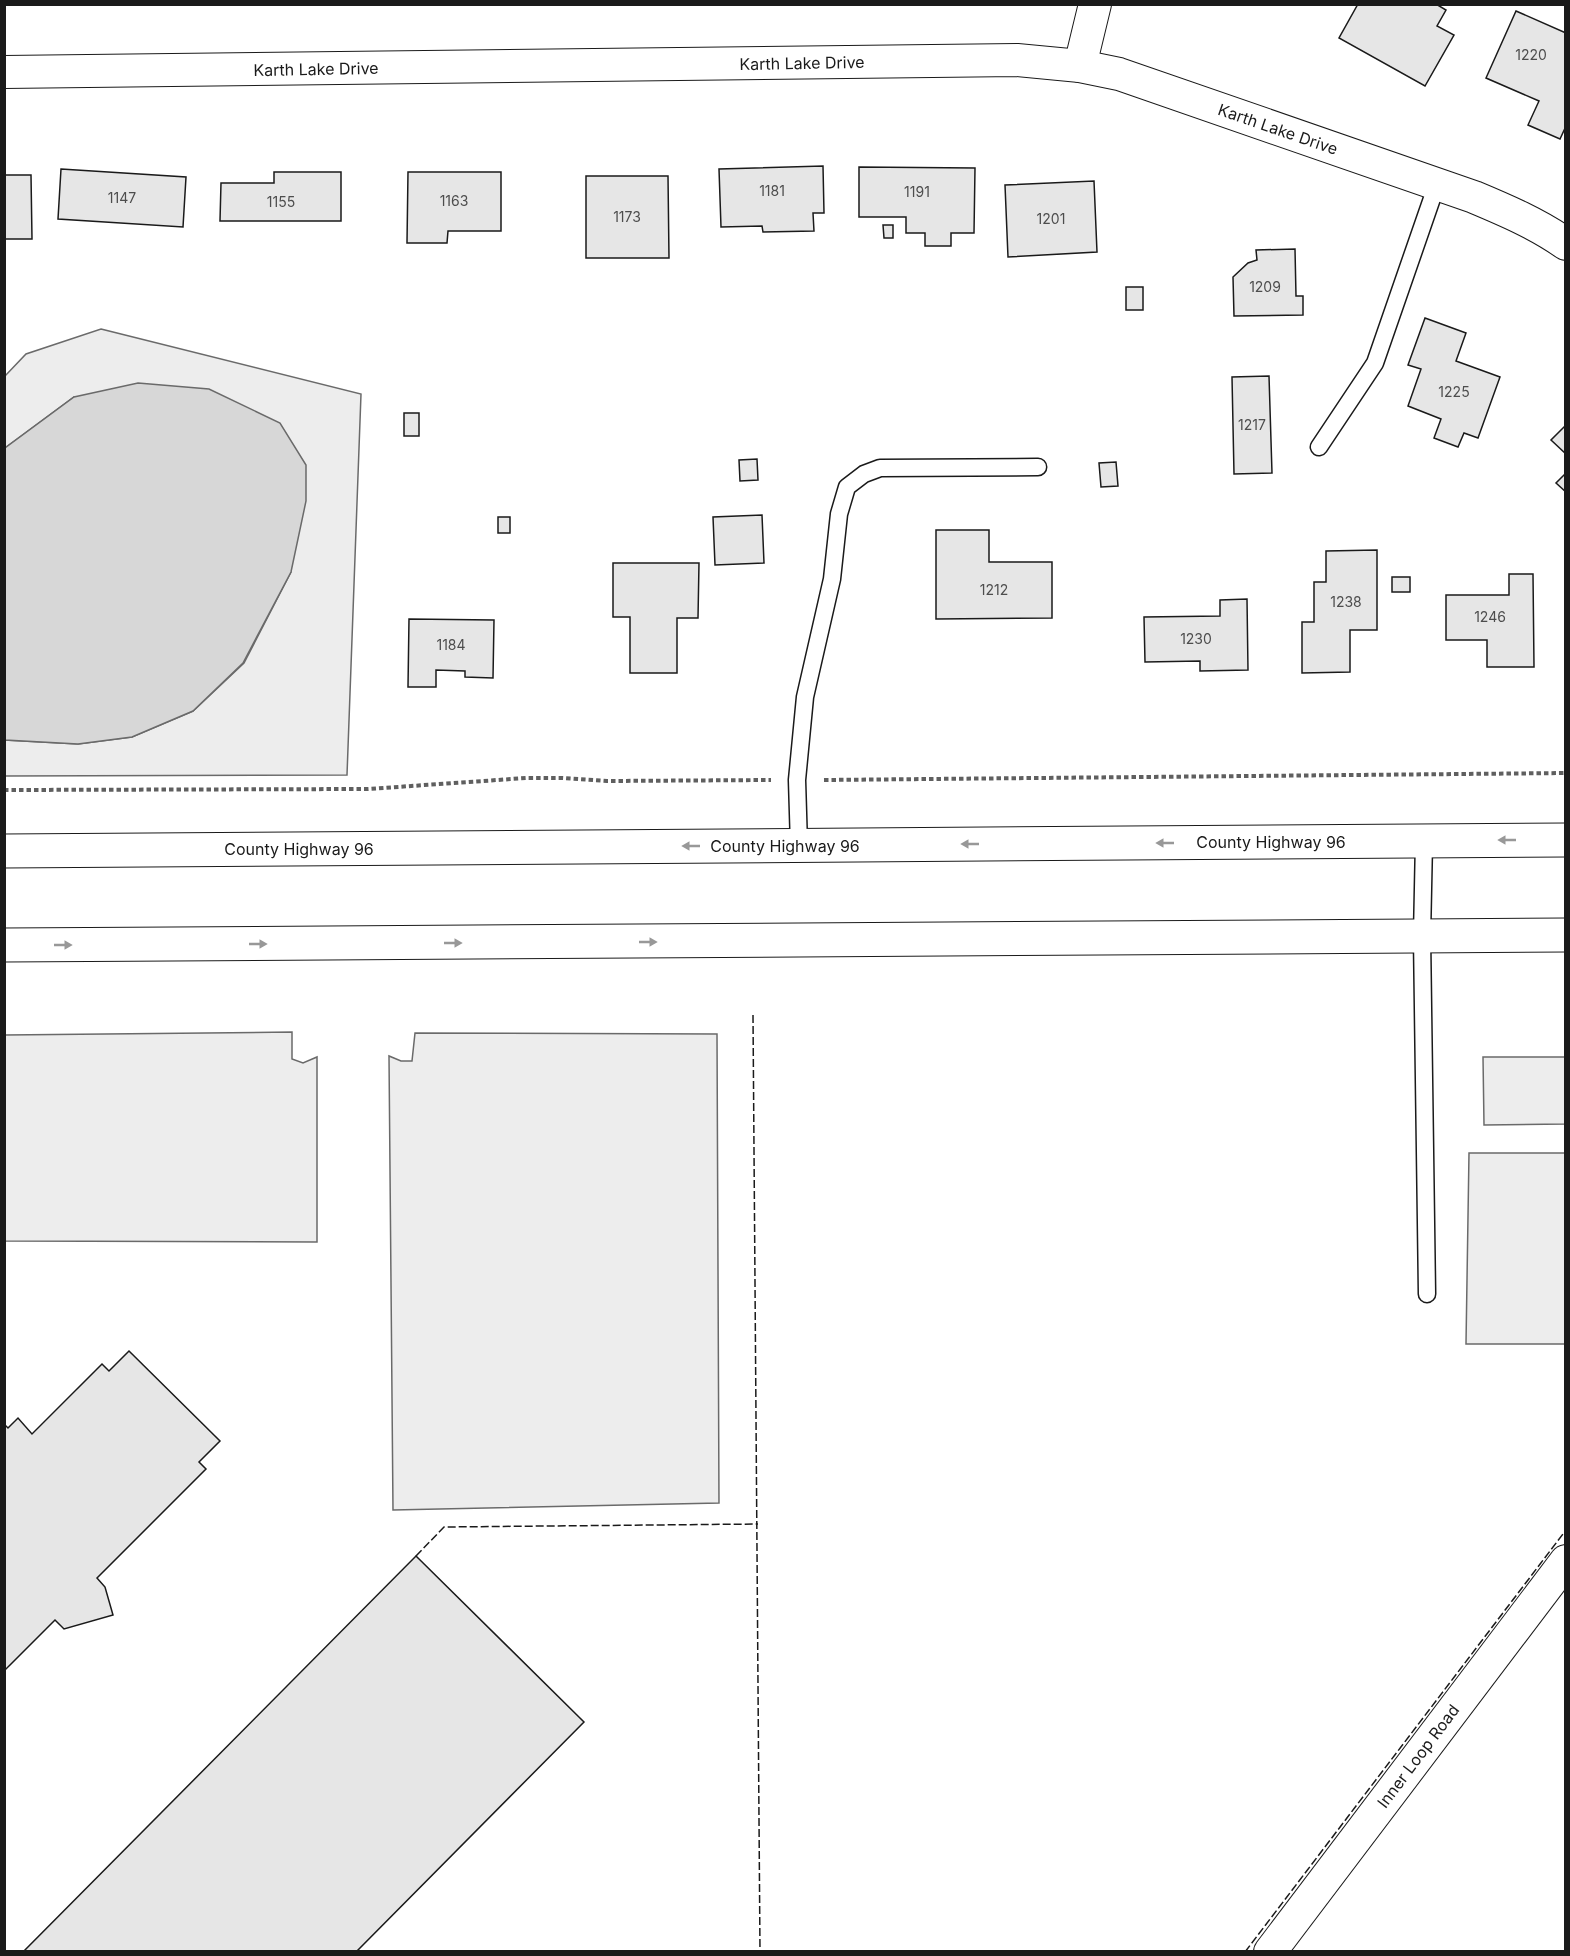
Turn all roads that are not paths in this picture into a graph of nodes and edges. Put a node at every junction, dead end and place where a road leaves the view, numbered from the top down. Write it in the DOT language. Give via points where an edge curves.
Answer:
graph roads {
  1 [pos="1095,4"];
  2 [pos="1080,66"];
  3 [pos="4,72"];
  4 [pos="1437,184"];
  5 [pos="1566,244"];
  6 [pos="1319,447"];
  7 [pos="1038,467"];
  8 [pos="1566,840"];
  9 [pos="1424,841"];
  10 [pos="799,846"];
  11 [pos="4,851"];
  12 [pos="1566,935"];
  13 [pos="1422,936"];
  14 [pos="4,945"];
  15 [pos="1426,1294"];
  16 [pos="1566,1561"];
  17 [pos="1270,1952"];
  1 -- 2 [label="street"];
  2 -- 3 [label="street, Karth Lake Drive" via="1017,60"];
  2 -- 4 [label="street, Karth Lake Drive" via="1119,74"];
  4 -- 5 [label="street, Karth Lake Drive" via="1506,210"];
  4 -- 6 [label="lane" via="1375,363"];
  7 -- 10 [label="lane" via="880,468 864,474 848,487 839,514 832,579 805,697 797,780"];
  8 -- 9 [label="main road, County Highway 96, one-way"];
  9 -- 10 [label="main road, County Highway 96, one-way"];
  9 -- 13 [label="lane"];
  10 -- 11 [label="main road, County Highway 96, one-way"];
  12 -- 13 [label="main road"];
  14 -- 13 [label="main road, one-way"];
  13 -- 15 [label="lane"];
  16 -- 17 [label="street, Inner Loop Road"];
}
